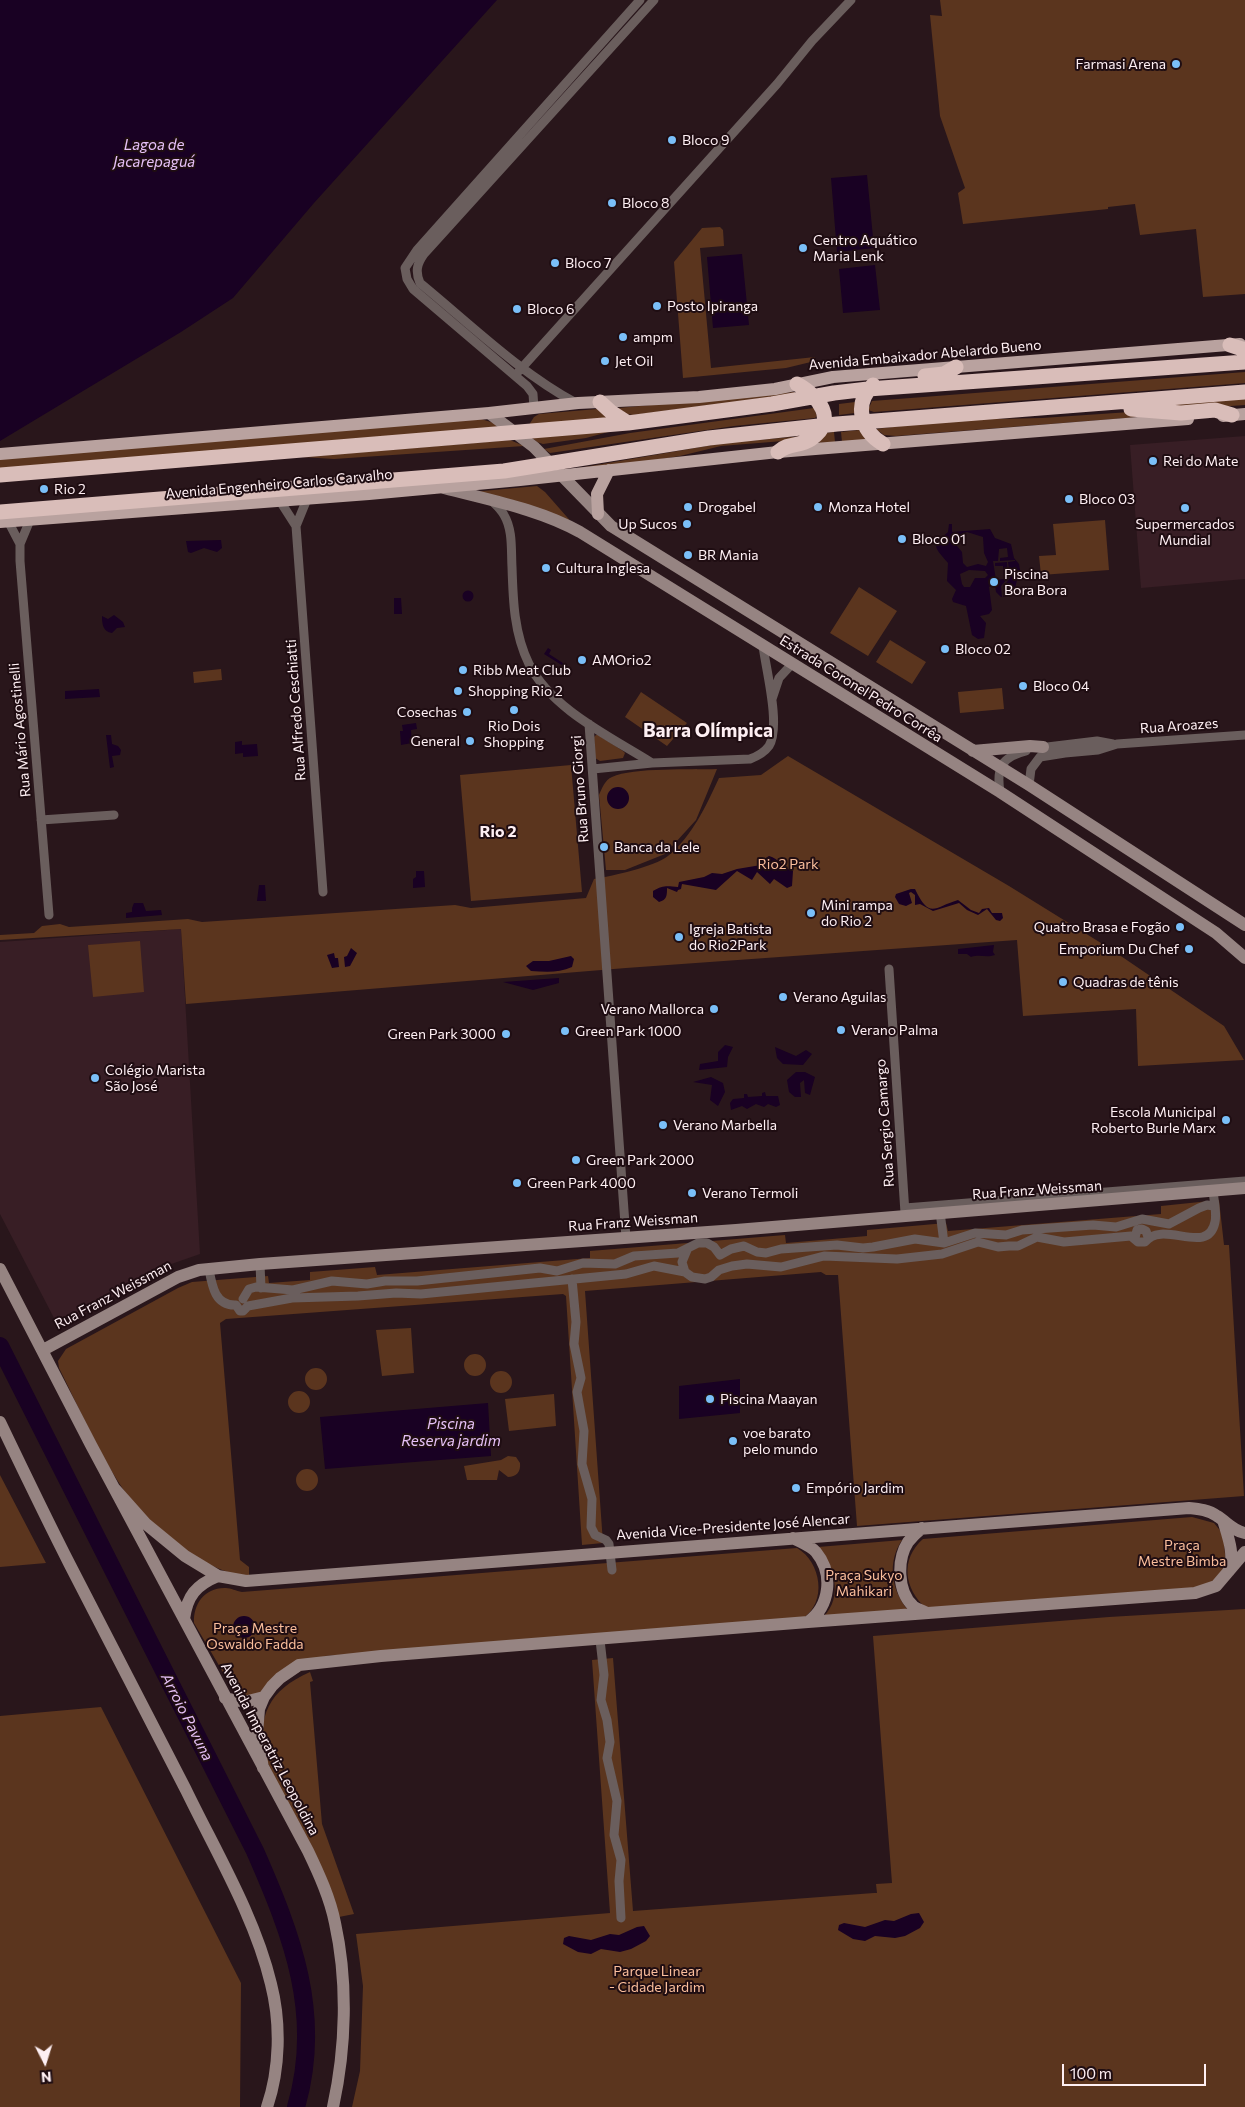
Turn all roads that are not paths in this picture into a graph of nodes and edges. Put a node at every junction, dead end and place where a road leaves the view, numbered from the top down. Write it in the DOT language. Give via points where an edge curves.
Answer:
graph roads {
  1 [pos="640,0"];
  2 [pos="654,0"];
  3 [pos="850,0"];
  4 [pos="647,8"];
  5 [pos="527,126"];
  6 [pos="534,134"];
  7 [pos="429,242"];
  8 [pos="1245,343"];
  9 [pos="1230,345"];
  10 [pos="1245,350"];
  11 [pos="1245,362"];
  12 [pos="522,367"];
  13 [pos="956,368"];
  14 [pos="514,376"];
  15 [pos="797,384"];
  16 [pos="868,390"];
  17 [pos="1245,392"];
  18 [pos="816,396"];
  19 [pos="600,402"];
  20 [pos="578,404"];
  21 [pos="534,408"];
  22 [pos="1015,411"];
  23 [pos="490,413"];
  24 [pos="1239,415"];
  25 [pos="863,422"];
  26 [pos="628,423"];
  27 [pos="821,426"];
  28 [pos="517,433"];
  29 [pos="883,444"];
  30 [pos="778,452"];
  31 [pos="0,454"];
  32 [pos="550,464"];
  33 [pos="608,470"];
  34 [pos="0,476"];
  35 [pos="561,476"];
  36 [pos="442,487"];
  37 [pos="307,499"];
  38 [pos="491,500"];
  39 [pos="280,501"];
  40 [pos="598,514"];
  41 [pos="3,519"];
  42 [pos="30,520"];
  43 [pos="296,526"];
  44 [pos="20,544"];
  45 [pos="752,614"];
  46 [pos="763,646"];
  47 [pos="792,664"];
  48 [pos="772,702"];
  49 [pos="590,724"];
  50 [pos="1245,735"];
  51 [pos="1115,744"];
  52 [pos="1043,747"];
  53 [pos="973,751"];
  54 [pos="652,763"];
  55 [pos="1000,767"];
  56 [pos="593,769"];
  57 [pos="1029,785"];
  58 [pos="1000,792"];
  59 [pos="114,815"];
  60 [pos="41,820"];
  61 [pos="323,892"];
  62 [pos="49,914"];
  63 [pos="1245,925"];
  64 [pos="1245,958"];
  65 [pos="889,969"];
  66 [pos="1245,1181"];
  67 [pos="1245,1188"];
  68 [pos="1213,1191"];
  69 [pos="1214,1206"];
  70 [pos="905,1212"];
  71 [pos="940,1212"];
  72 [pos="626,1238"];
  73 [pos="944,1243"];
  74 [pos="687,1250"];
  75 [pos="720,1255"];
  76 [pos="260,1264"];
  77 [pos="0,1269"];
  78 [pos="209,1269"];
  79 [pos="718,1270"];
  80 [pos="685,1272"];
  81 [pos="572,1279"];
  82 [pos="261,1288"];
  83 [pos="243,1303"];
  84 [pos="43,1350"];
  85 [pos="0,1422"];
  86 [pos="114,1488"];
  87 [pos="1223,1520"];
  88 [pos="922,1528"];
  89 [pos="1245,1533"];
  90 [pos="793,1538"];
  91 [pos="610,1552"];
  92 [pos="1245,1552"];
  93 [pos="612,1570"];
  94 [pos="1229,1571"];
  95 [pos="218,1576"];
  96 [pos="927,1614"];
  97 [pos="184,1619"];
  98 [pos="808,1622"];
  99 [pos="600,1640"];
  100 [pos="264,1697"];
  101 [pos="225,1698"];
  102 [pos="263,1768"];
  103 [pos="621,1918"];
  104 [pos="267,2107"];
  105 [pos="333,2107"];
  1 -- 4 [label="street"];
  1 -- 5 [label="street"];
  2 -- 4 [label="street"];
  3 -- 12 [label="street"];
  4 -- 6 [label="street"];
  5 -- 6 [label="street"];
  5 -- 7 [label="street"];
  6 -- 7 [label="street"];
  7 -- 12 [label="street" via="418,262 416,272 420,283"];
  7 -- 14 [label="street" via="408,260 405,268 413,289"];
  8 -- 9 [label="main road, Avenida Embaixador Abelardo Bueno"];
  9 -- 10 [label="highway"];
  9 -- 13 [label="main road, Avenida Embaixador Abelardo Bueno"];
  11 -- 16 [label="highway"];
  12 -- 14 [label="street"];
  12 -- 20 [label="street"];
  13 -- 15 [label="main road, Avenida Embaixador Abelardo Bueno" via="833,377"];
  13 -- 16 [label="highway" via="940,375 887,379 875,383"];
  14 -- 21 [label="street" via="532,392"];
  15 -- 18 [label="highway"];
  15 -- 19 [label="main road, Avenida Embaixador Abelardo Bueno" via="699,397"];
  16 -- 18 [label="highway"];
  16 -- 25 [label="highway" via="861,405"];
  17 -- 22 [label="highway"];
  18 -- 26 [label="highway"];
  18 -- 27 [label="highway" via="823,409"];
  19 -- 20 [label="main road, Avenida Embaixador Abelardo Bueno"];
  19 -- 26 [label="highway"];
  20 -- 21 [label="main road, Avenida Embaixador Abelardo Bueno"];
  21 -- 23 [label="main road, Avenida Embaixador Abelardo Bueno"];
  22 -- 24 [label="highway" via="1056,414 1130,409 1181,413 1215,410"];
  22 -- 25 [label="highway"];
  23 -- 28 [label="street, Estrada Coronel Pedro Corrêa"];
  23 -- 31 [label="main road"];
  24 -- 29 [label="main road"];
  25 -- 27 [label="highway"];
  25 -- 29 [label="highway" via="874,439"];
  26 -- 28 [label="highway"];
  27 -- 30 [label="highway" via="810,440 788,445"];
  27 -- 32 [label="highway" via="709,438"];
  28 -- 32 [label="street, Estrada Coronel Pedro Corrêa"];
  28 -- 34 [label="highway"];
  29 -- 30 [label="main road"];
  30 -- 33 [label="main road"];
  32 -- 35 [label="street, Estrada Coronel Pedro Corrêa"];
  32 -- 41 [label="highway, Avenida Engenheiro Carlos Carvalho"];
  33 -- 35 [label="main road"];
  33 -- 40 [label="main road" via="597,494"];
  35 -- 36 [label="main road, Avenida Engenheiro Carlos Carvalho"];
  35 -- 40 [label="street, Estrada Coronel Pedro Corrêa"];
  36 -- 37 [label="main road, Avenida Engenheiro Carlos Carvalho"];
  36 -- 38 [label="street, Estrada Coronel Pedro Corrêa"];
  37 -- 39 [label="main road, Avenida Engenheiro Carlos Carvalho"];
  37 -- 43 [label="street, Rua Alfredo Ceschiatti"];
  38 -- 46 [label="street, Estrada Coronel Pedro Corrêa" via="572,527"];
  38 -- 49 [label="street, Rua Bruno Giorgi" via="503,513 510,529 515,617 530,666 556,699"];
  39 -- 42 [label="main road, Avenida Engenheiro Carlos Carvalho"];
  39 -- 43 [label="street, Rua Alfredo Ceschiatti"];
  40 -- 45 [label="street, Estrada Coronel Pedro Corrêa" via="611,526"];
  41 -- 42 [label="main road, Avenida Engenheiro Carlos Carvalho"];
  41 -- 44 [label="street, Rua Mário Agostinelli"];
  42 -- 44 [label="street, Rua Mário Agostinelli"];
  43 -- 61 [label="street, Rua Alfredo Ceschiatti"];
  44 -- 60 [label="street, Rua Mário Agostinelli"];
  45 -- 46 [label="street"];
  45 -- 53 [label="street, Estrada Coronel Pedro Corrêa"];
  46 -- 47 [label="street, Estrada Coronel Pedro Corrêa"];
  46 -- 48 [label="street"];
  47 -- 48 [label="street" via="779,678"];
  47 -- 58 [label="street, Estrada Coronel Pedro Corrêa"];
  48 -- 54 [label="street" via="773,737 759,755 750,759"];
  49 -- 54 [label="street"];
  49 -- 56 [label="street, Rua Bruno Giorgi"];
  50 -- 51 [label="street, Rua Aroazes"];
  51 -- 52 [label="street, Rua Aroazes" via="1097,742"];
  51 -- 57 [label="street, Rua Aroazes" via="1098,750 1040,758 1031,769"];
  52 -- 53 [label="street"];
  52 -- 55 [label="street, Rua Aroazes" via="1010,755"];
  53 -- 55 [label="street, Estrada Coronel Pedro Corrêa"];
  54 -- 56 [label="street"];
  55 -- 57 [label="street, Estrada Coronel Pedro Corrêa"];
  55 -- 58 [label="street"];
  56 -- 72 [label="street, Rua Bruno Giorgi"];
  57 -- 63 [label="street, Estrada Coronel Pedro Corrêa"];
  58 -- 64 [label="street, Estrada Coronel Pedro Corrêa" via="1216,933"];
  59 -- 60 [label="street"];
  60 -- 62 [label="street, Rua Mário Agostinelli"];
  65 -- 70 [label="street, Rua Sergio Camargo"];
  66 -- 70 [label="street"];
  67 -- 68 [label="street, Rua Franz Weissman"];
  68 -- 69 [label="street"];
  68 -- 71 [label="street, Rua Franz Weissman"];
  69 -- 73 [label="street" via="1199,1208 1169,1224 1142,1219 1116,1227 1092,1225 1022,1230 1006,1235 975,1233"];
  69 -- 79 [label="street" via="1215,1223 1207,1235 1200,1238 1158,1233 1148,1237 1142,1229 1137,1230 1135,1238 1064,1242 1037,1237 1018,1246 978,1242 932,1256 874,1259 824,1256 781,1267 747,1264"];
  70 -- 71 [label="street, Rua Franz Weissman"];
  70 -- 72 [label="street, Rua Franz Weissman"];
  71 -- 73 [label="street"];
  72 -- 76 [label="street, Rua Franz Weissman"];
  73 -- 75 [label="street" via="915,1239 873,1248 837,1245 766,1253 744,1246"];
  74 -- 75 [label="street" via="698,1243 707,1243"];
  74 -- 80 [label="street" via="682,1262"];
  74 -- 82 [label="street" via="634,1256 615,1264 583,1263 557,1271 540,1268 417,1281 356,1284 332,1281 293,1290"];
  75 -- 79 [label="street"];
  76 -- 78 [label="street, Rua Franz Weissman"];
  76 -- 82 [label="street"];
  77 -- 84 [label="street, Avenida Imperatriz Leopoldina"];
  78 -- 83 [label="street" via="215,1295 223,1303"];
  78 -- 84 [label="street, Rua Franz Weissman" via="178,1277"];
  79 -- 80 [label="street" via="704,1279"];
  80 -- 81 [label="street" via="654,1266 626,1274"];
  81 -- 83 [label="street" via="420,1294 292,1298 271,1303"];
  81 -- 91 [label="street" via="576,1322 574,1344 581,1378 577,1392 584,1431 582,1464 592,1499 591,1528 596,1536 606,1540"];
  82 -- 83 [label="street" via="249,1289"];
  84 -- 86 [label="street, Avenida Imperatriz Leopoldina"];
  85 -- 104 [label="street" via="69,1564 172,1761 256,1937 271,1984 277,2020 277,2050"];
  86 -- 95 [label="street, Avenida Vice-Presidente José Alencar" via="163,1539"];
  86 -- 97 [label="street, Avenida Imperatriz Leopoldina"];
  87 -- 88 [label="street, Avenida Vice-Presidente José Alencar" via="1203,1509 1190,1508"];
  87 -- 89 [label="street, Avenida Vice-Presidente José Alencar"];
  87 -- 94 [label="street" via="1231,1548"];
  88 -- 90 [label="street, Avenida Vice-Presidente José Alencar"];
  88 -- 96 [label="street" via="907,1543 900,1575 913,1606"];
  90 -- 91 [label="street, Avenida Vice-Presidente José Alencar"];
  90 -- 98 [label="street" via="815,1551 827,1581 824,1603"];
  91 -- 93 [label="street"];
  91 -- 95 [label="street, Avenida Vice-Presidente José Alencar" via="246,1581"];
  92 -- 94 [label="street"];
  94 -- 96 [label="street" via="1216,1586 1195,1593"];
  95 -- 97 [label="street" via="193,1591"];
  96 -- 98 [label="street"];
  97 -- 101 [label="street, Avenida Imperatriz Leopoldina"];
  98 -- 99 [label="street"];
  99 -- 100 [label="street" via="299,1665 276,1682"];
  99 -- 103 [label="street" via="604,1675 601,1700 610,1742 607,1758 617,1802 614,1835 621,1860"];
  100 -- 101 [label="street" via="244,1702"];
  100 -- 102 [label="street" via="259,1709 257,1734"];
  101 -- 102 [label="street, Avenida Imperatriz Leopoldina"];
  102 -- 105 [label="street, Avenida Imperatriz Leopoldina" via="308,1851 335,1922 341,1959 343,2018 341,2071"];
}
